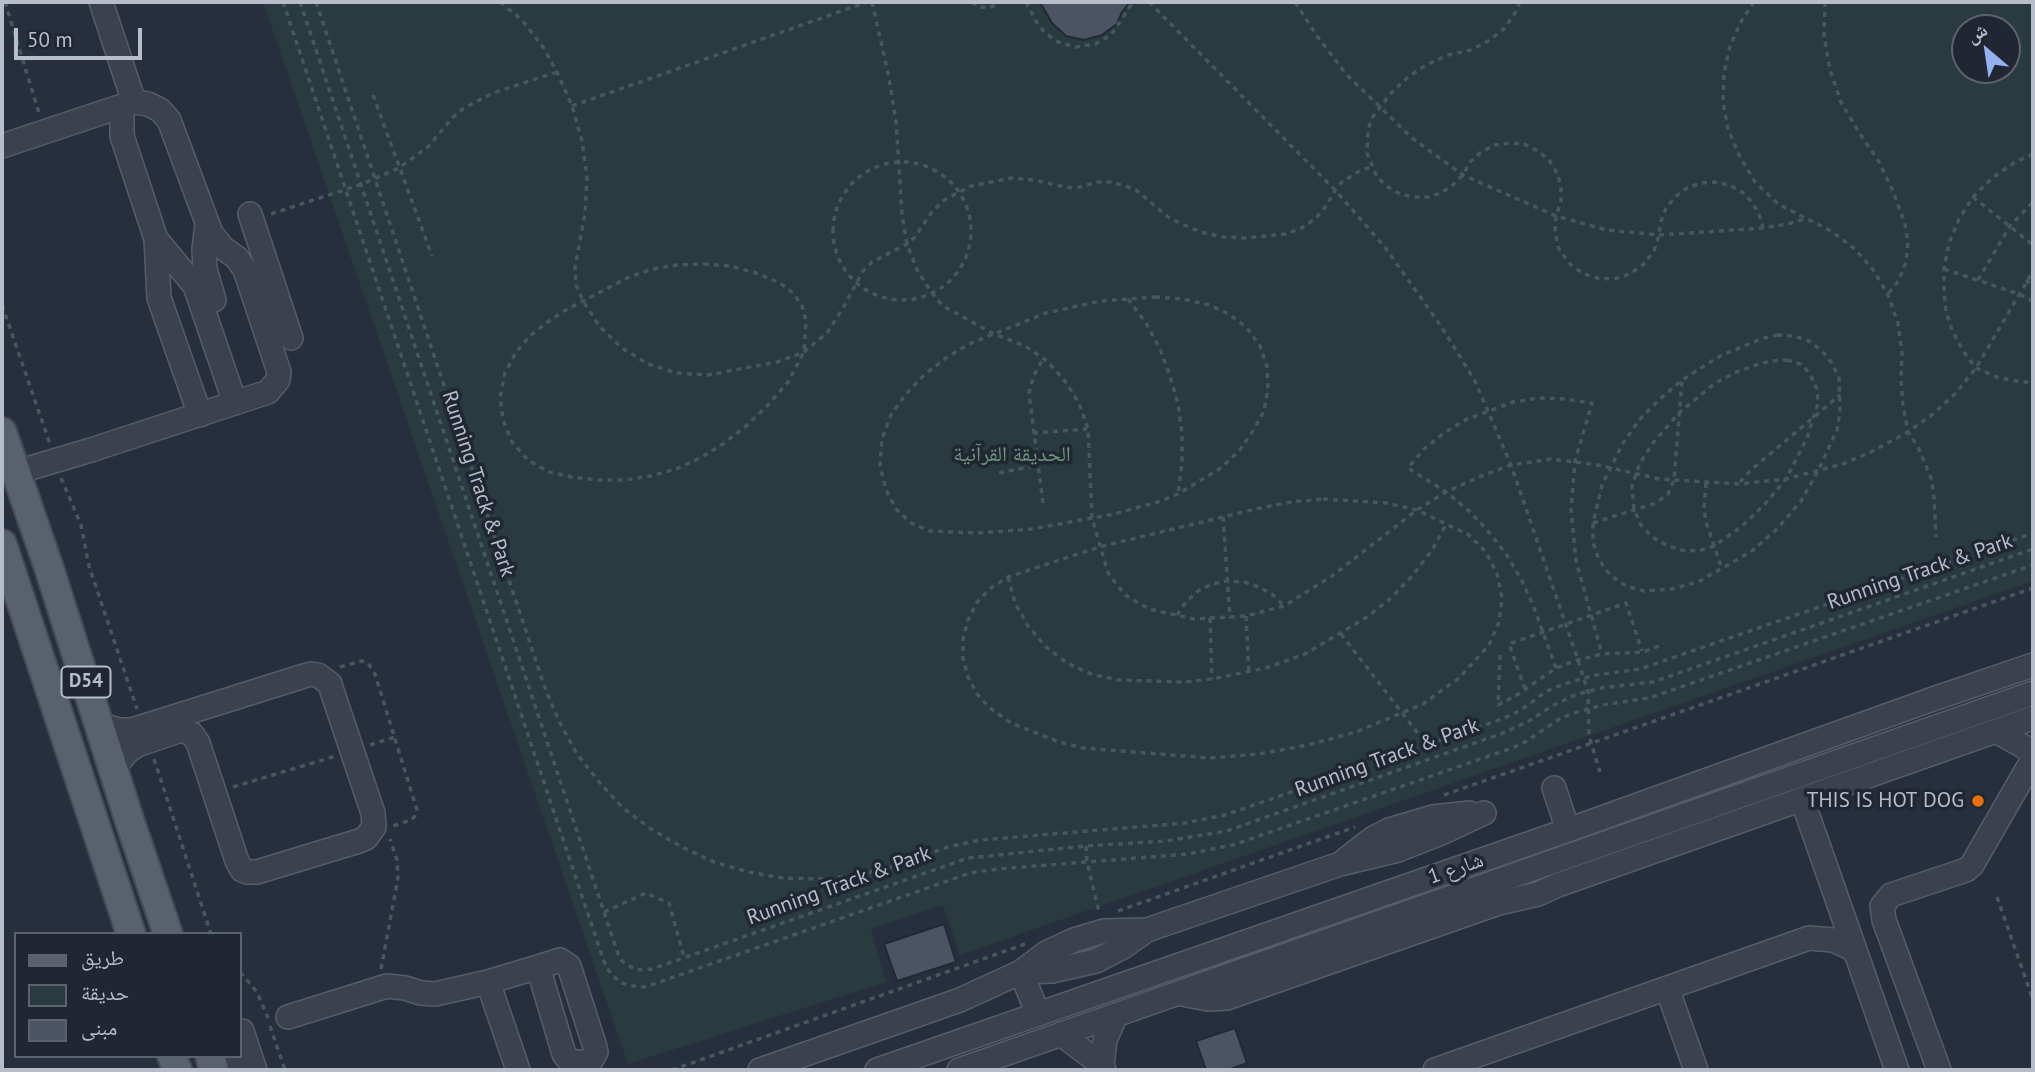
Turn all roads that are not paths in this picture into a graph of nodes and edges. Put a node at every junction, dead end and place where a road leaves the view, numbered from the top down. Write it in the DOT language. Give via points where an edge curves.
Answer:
graph roads {
  1 [pos="101,2"];
  2 [pos="128,104"];
  3 [pos="2,146"];
  4 [pos="251,217"];
  5 [pos="207,224"];
  6 [pos="156,239"];
  7 [pos="255,266"];
  8 [pos="291,338"];
  9 [pos="242,401"];
  10 [pos="200,415"];
  11 [pos="2,432"];
  12 [pos="9,483"];
  13 [pos="2,544"];
  14 [pos="2033,665"];
  15 [pos="2033,693"];
  16 [pos="2033,718"];
  17 [pos="98,720"];
  18 [pos="1996,731"];
  19 [pos="146,734"];
  20 [pos="2033,752"];
  21 [pos="2033,759"];
  22 [pos="115,773"];
  23 [pos="1554,788"];
  24 [pos="2025,794"];
  25 [pos="1802,799"];
  26 [pos="130,822"];
  27 [pos="1569,830"];
  28 [pos="1989,860"];
  29 [pos="1340,864"];
  30 [pos="1502,880"];
  31 [pos="1558,885"];
  32 [pos="1837,901"];
  33 [pos="1147,930"];
  34 [pos="130,932"];
  35 [pos="167,932"];
  36 [pos="1808,938"];
  37 [pos="1855,950"];
  38 [pos="538,967"];
  39 [pos="1021,972"];
  40 [pos="488,982"];
  41 [pos="1667,988"];
  42 [pos="1179,993"];
  43 [pos="1038,1014"];
  44 [pos="288,1017"];
  45 [pos="1115,1017"];
  46 [pos="1061,1034"];
  47 [pos="247,1052"];
  48 [pos="1483,1062"];
  49 [pos="1103,1067"];
  50 [pos="230,1070"];
  51 [pos="517,1070"];
  52 [pos="760,1070"];
  53 [pos="877,1070"];
  54 [pos="959,1070"];
  55 [pos="1435,1070"];
  56 [pos="1696,1070"];
  57 [pos="1897,1070"];
  58 [pos="1939,1070"];
  1 -- 2 [label="street"];
  2 -- 3 [label="street"];
  2 -- 5 [label="street" via="148,104 169,120"];
  2 -- 6 [label="street" via="121,121 124,143"];
  4 -- 7 [label="street"];
  5 -- 7 [label="street" via="217,241"];
  5 -- 9 [label="street" via="206,275"];
  6 -- 9 [label="street" via="195,286"];
  6 -- 10 [label="street" via="159,298"];
  7 -- 8 [label="street"];
  7 -- 9 [label="street" via="279,372 268,392"];
  9 -- 10 [label="street"];
  10 -- 12 [label="street" via="55,461"];
  11 -- 12 [label="main road, D54"];
  12 -- 17 [label="main road, D54"];
  12 -- 26 [label="main road" via="8,500 99,771"];
  13 -- 34 [label="main road, D54"];
  14 -- 27 [label="street, شارع 1"];
  15 -- 30 [label="street, شارع 1"];
  16 -- 18 [label="street"];
  17 -- 19 [label="street" via="108,727"];
  17 -- 22 [label="main road, D54"];
  18 -- 20 [label="street"];
  18 -- 25 [label="street"];
  19 -- 19 [label="street" via="181,730 192,734 239,866 247,872 359,841 371,833 375,820 330,684 318,675 303,676"];
  19 -- 22 [label="street" via="119,762"];
  21 -- 24 [label="street"];
  22 -- 26 [label="main road, D54"];
  23 -- 27 [label="street"];
  24 -- 28 [label="street"];
  24 -- 58 [label="street" via="1969,868 1891,895 1882,906"];
  25 -- 31 [label="street"];
  25 -- 32 [label="street"];
  26 -- 35 [label="main road, D54"];
  27 -- 43 [label="street, شارع 1"];
  29 -- 29 [label="street" via="1398,850 1484,813 1408,823 1372,839"];
  29 -- 33 [label="street"];
  30 -- 31 [label="street" via="1530,887"];
  30 -- 42 [label="street, شارع 1"];
  31 -- 42 [label="street" via="1227,998"];
  32 -- 36 [label="street" via="1826,922"];
  32 -- 37 [label="street"];
  33 -- 39 [label="street" via="1110,955 1082,966"];
  33 -- 39 [label="street" via="1089,935 1046,953"];
  36 -- 37 [label="street" via="1833,940"];
  36 -- 41 [label="street"];
  37 -- 57 [label="street"];
  38 -- 40 [label="street"];
  39 -- 43 [label="street"];
  39 -- 52 [label="street" via="960,1000"];
  40 -- 44 [label="street" via="428,994 396,986 377,988"];
  40 -- 51 [label="street"];
  41 -- 48 [label="street"];
  41 -- 56 [label="street"];
  42 -- 45 [label="street, شارع 1"];
  43 -- 53 [label="street, شارع 1"];
  45 -- 46 [label="street, شارع 1"];
  45 -- 49 [label="street" via="1105,1040"];
  46 -- 49 [label="street"];
  46 -- 54 [label="street, شارع 1"];
  47 -- 50 [label="street"];
  48 -- 55 [label="street"];
}
